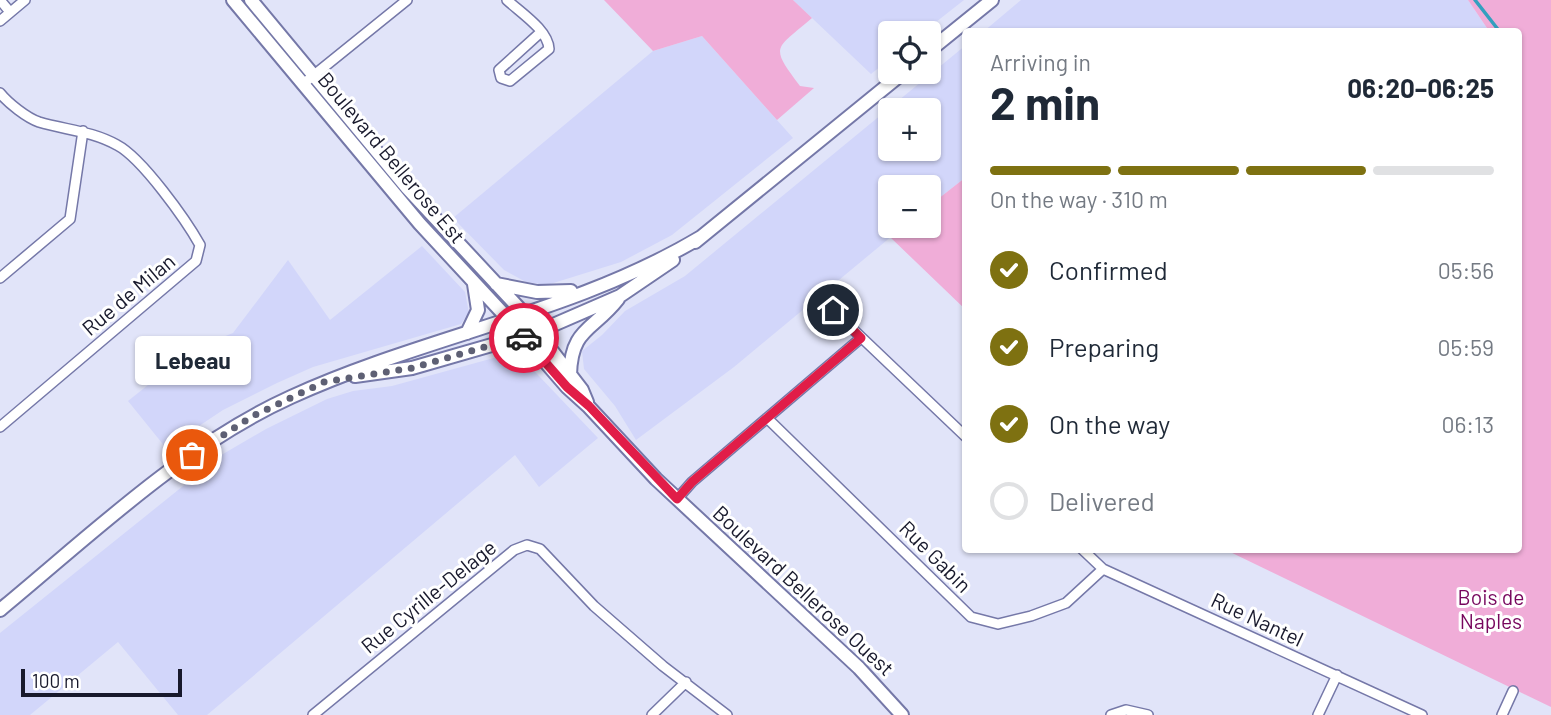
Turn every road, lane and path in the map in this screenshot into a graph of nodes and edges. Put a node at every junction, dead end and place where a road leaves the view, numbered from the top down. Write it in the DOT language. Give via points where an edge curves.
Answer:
graph roads {
  1 [pos="0,0"];
  2 [pos="25,0"];
  3 [pos="233,0"];
  4 [pos="251,0"];
  5 [pos="407,0"];
  6 [pos="507,0"];
  7 [pos="992,0"];
  8 [pos="10,12"];
  9 [pos="0,20"];
  10 [pos="541,32"];
  11 [pos="941,41"];
  12 [pos="308,80"];
  13 [pos="889,84"];
  14 [pos="0,93"];
  15 [pos="83,131"];
  16 [pos="701,237"];
  17 [pos="0,278"];
  18 [pos="474,284"];
  19 [pos="496,284"];
  20 [pos="588,290"];
  21 [pos="620,296"];
  22 [pos="819,297"];
  23 [pos="524,315"];
  24 [pos="509,320"];
  25 [pos="537,331"];
  26 [pos="467,333"];
  27 [pos="523,336"];
  28 [pos="861,338"];
  29 [pos="570,375"];
  30 [pos="332,380"];
  31 [pos="589,406"];
  32 [pos="767,418"];
  33 [pos="0,428"];
  34 [pos="962,433"];
  35 [pos="677,499"];
  36 [pos="1086,553"];
  37 [pos="1103,569"];
  38 [pos="0,610"];
  39 [pos="1337,676"];
  40 [pos="686,682"];
  41 [pos="1513,691"];
  42 [pos="313,715"];
  43 [pos="652,715"];
  44 [pos="727,715"];
  45 [pos="902,715"];
  46 [pos="1111,715"];
  47 [pos="1148,715"];
  48 [pos="1318,715"];
  49 [pos="1422,715"];
  50 [pos="1502,715"];
  1 -- 8 [label="street"];
  2 -- 8 [label="street"];
  3 -- 12 [label="main road, Boulevard Bellerose Est"];
  4 -- 12 [label="main road, Boulevard Bellerose Est"];
  5 -- 12 [label="street"];
  6 -- 10 [label="street"];
  7 -- 11 [label="main road"];
  8 -- 9 [label="street"];
  10 -- 10 [label="street" via="499,70 501,78 510,81 549,49"];
  12 -- 18 [label="main road, Boulevard Bellerose Est" via="401,201"];
  12 -- 19 [label="main road, Boulevard Bellerose Est"];
  13 -- 16 [label="main road"];
  14 -- 15 [label="street, Rue de Milan" via="36,121"];
  15 -- 17 [label="street" via="70,219"];
  15 -- 33 [label="street, Rue de Milan" via="133,156 189,227 200,246 196,261"];
  16 -- 20 [label="main road" via="656,262"];
  16 -- 21 [label="main road"];
  18 -- 24 [label="main road, Boulevard Bellerose Est"];
  18 -- 26 [label="main road" via="478,310"];
  19 -- 20 [label="main road" via="541,293"];
  19 -- 23 [label="main road, Boulevard Bellerose Est"];
  20 -- 23 [label="main road"];
  21 -- 25 [label="main road"];
  21 -- 29 [label="main road" via="578,337"];
  22 -- 28 [label="street"];
  23 -- 24 [label="main road"];
  23 -- 25 [label="main road, Boulevard Bellerose Est"];
  24 -- 26 [label="main road"];
  24 -- 27 [label="main road, Boulevard Bellerose Est"];
  25 -- 27 [label="main road"];
  25 -- 29 [label="main road, Boulevard Bellerose Ouest"];
  26 -- 30 [label="main road"];
  27 -- 30 [label="main road" via="412,368"];
  27 -- 31 [label="main road, Boulevard Bellerose Ouest"];
  28 -- 32 [label="street"];
  28 -- 34 [label="street"];
  29 -- 31 [label="main road, Boulevard Bellerose Ouest"];
  30 -- 38 [label="main road" via="276,404 205,446"];
  31 -- 35 [label="main road, Boulevard Bellerose Ouest"];
  32 -- 35 [label="street"];
  32 -- 37 [label="street, Rue Gabin" via="971,617 998,624 1031,616 1066,603"];
  35 -- 45 [label="main road, Boulevard Bellerose Ouest" via="859,668"];
  36 -- 37 [label="street, Rue Nantel"];
  37 -- 39 [label="street, Rue Nantel"];
  39 -- 48 [label="street"];
  39 -- 49 [label="street, Rue Nantel"];
  40 -- 42 [label="street, Rue Cyrille-Delage" via="594,606 540,549 527,545 514,550"];
  40 -- 43 [label="street"];
  40 -- 44 [label="street, Rue Cyrille-Delage"];
  41 -- 50 [label="street"];
  46 -- 47 [label="street" via="1126,710"];
}
